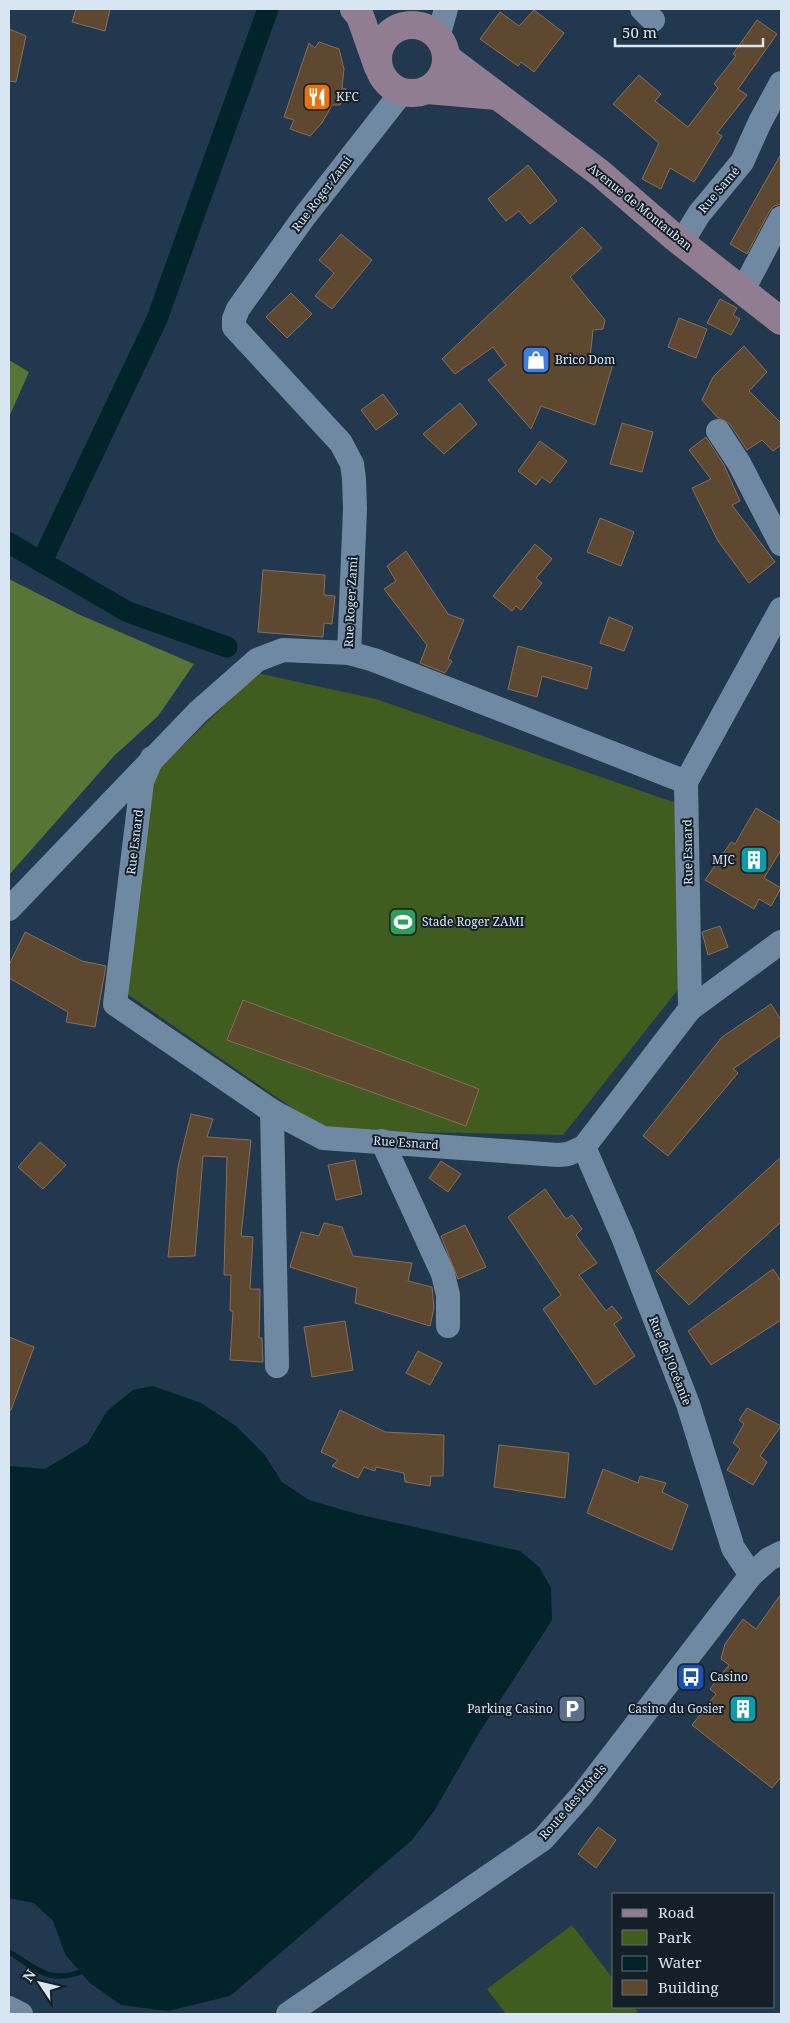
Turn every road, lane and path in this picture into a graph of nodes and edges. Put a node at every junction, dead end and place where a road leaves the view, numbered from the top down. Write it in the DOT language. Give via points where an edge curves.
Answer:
graph roads {
  1 [pos="354,9"];
  2 [pos="369,9"];
  3 [pos="446,9"];
  4 [pos="399,28"];
  5 [pos="442,48"];
  6 [pos="379,69"];
  7 [pos="781,83"];
  8 [pos="414,91"];
  9 [pos="497,96"];
  10 [pos="781,218"];
  11 [pos="682,242"];
  12 [pos="743,290"];
  13 [pos="781,321"];
  14 [pos="718,431"];
  15 [pos="781,544"];
  16 [pos="781,609"];
  17 [pos="349,653"];
  18 [pos="152,758"];
  19 [pos="686,782"];
  20 [pos="9,909"];
  21 [pos="781,942"];
  22 [pos="690,1008"];
  23 [pos="272,1111"];
  24 [pos="382,1141"];
  25 [pos="584,1147"];
  26 [pos="448,1326"];
  27 [pos="277,1366"];
  28 [pos="781,1553"];
  29 [pos="751,1575"];
  30 [pos="9,2008"];
  31 [pos="21,2014"];
  32 [pos="288,2014"];
  1 -- 6 [label="main road" via="360,16"];
  2 -- 4 [label="main road"];
  3 -- 5 [label="street"];
  4 -- 5 [label="main road, Avenue de Montauban" via="420,26 430,30"];
  4 -- 6 [label="main road" via="389,34 381,45"];
  5 -- 8 [label="main road" via="444,71 438,82"];
  5 -- 9 [label="main road, Avenue de Montauban"];
  6 -- 8 [label="main road" via="385,80"];
  7 -- 11 [label="street, Rue Samé" via="742,162 703,208"];
  8 -- 9 [label="main road"];
  8 -- 17 [label="street, Rue Roger Zami" via="304,217 234,319 234,327 341,443 352,464 355,509"];
  9 -- 11 [label="main road, Avenue de Montauban" via="600,173"];
  10 -- 12 [label="street"];
  11 -- 12 [label="main road, Avenue de Montauban"];
  12 -- 13 [label="main road, Avenue de Montauban"];
  14 -- 15 [label="street" via="739,462"];
  16 -- 19 [label="street"];
  17 -- 18 [label="street" via="283,650 257,660"];
  17 -- 19 [label="street, Rue Roger Zami"];
  18 -- 20 [label="street"];
  18 -- 23 [label="street, Rue Esnard" via="142,782 115,1004"];
  19 -- 22 [label="street, Rue Esnard"];
  21 -- 22 [label="street"];
  22 -- 25 [label="street"];
  23 -- 24 [label="street, Rue Esnard" via="323,1138"];
  23 -- 27 [label="street"];
  24 -- 25 [label="street, Rue Esnard" via="558,1154 568,1154"];
  24 -- 26 [label="street" via="444,1274"];
  25 -- 29 [label="street, Rue de l'Océanie" via="688,1404 733,1548"];
  28 -- 29 [label="street, Route des Hôtels"];
  29 -- 32 [label="street, Route des Hôtels" via="582,1795 543,1839"];
  30 -- 31 [label="street"];
}
